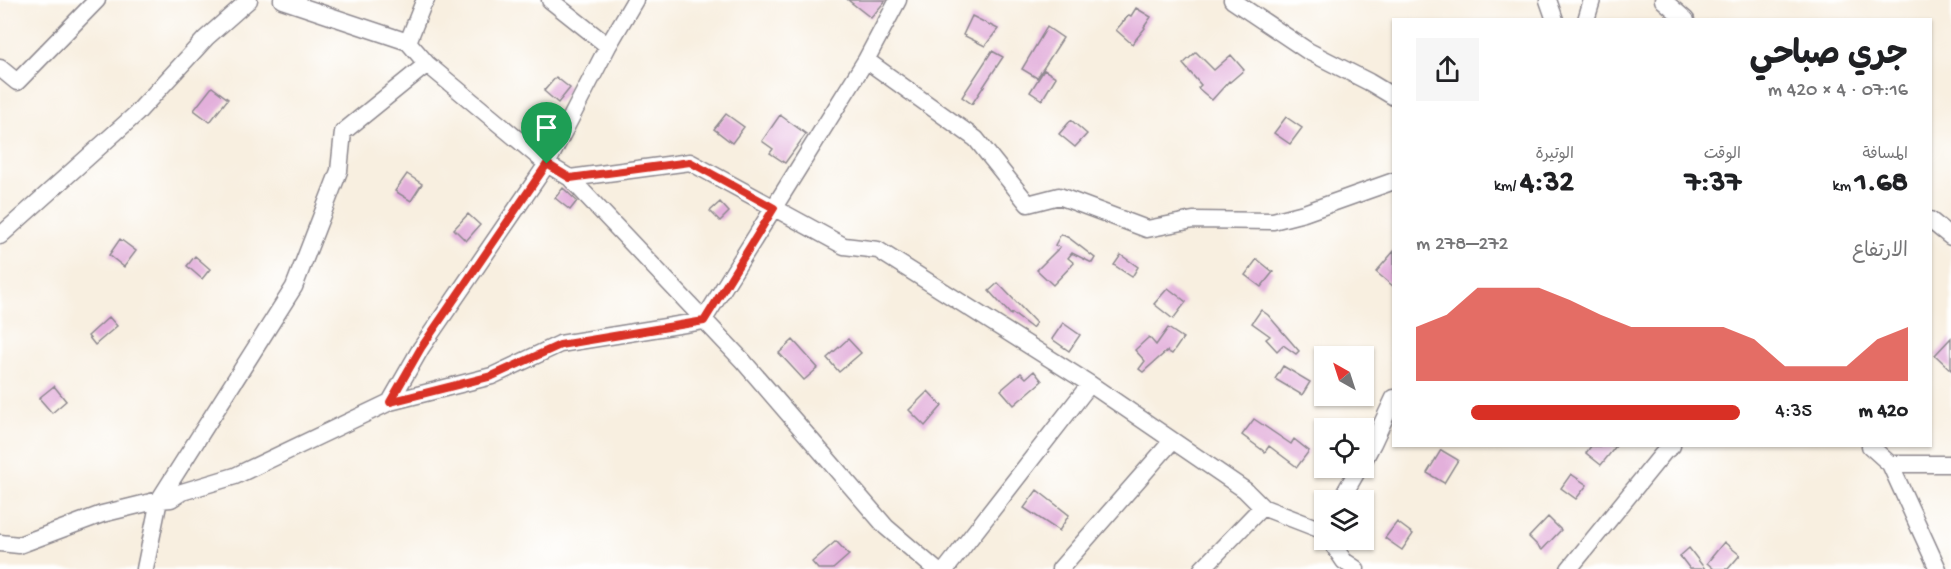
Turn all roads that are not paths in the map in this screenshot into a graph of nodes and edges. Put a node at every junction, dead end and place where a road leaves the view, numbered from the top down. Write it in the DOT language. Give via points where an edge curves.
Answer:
graph roads {
  1 [pos="97,0"];
  2 [pos="249,0"];
  3 [pos="282,0"];
  4 [pos="426,0"];
  5 [pos="550,0"];
  6 [pos="635,0"];
  7 [pos="898,0"];
  8 [pos="1232,0"];
  9 [pos="1548,0"];
  10 [pos="1592,0"];
  11 [pos="1663,0"];
  12 [pos="1554,18"];
  13 [pos="1587,18"];
  14 [pos="1684,18"];
  15 [pos="408,42"];
  16 [pos="608,46"];
  17 [pos="866,60"];
  18 [pos="427,64"];
  19 [pos="0,68"];
  20 [pos="1392,96"];
  21 [pos="547,164"];
  22 [pos="570,178"];
  23 [pos="1392,182"];
  24 [pos="774,208"];
  25 [pos="1932,222"];
  26 [pos="0,236"];
  27 [pos="1951,237"];
  28 [pos="704,321"];
  29 [pos="1090,384"];
  30 [pos="390,402"];
  31 [pos="1392,402"];
  32 [pos="1374,439"];
  33 [pos="1172,441"];
  34 [pos="1671,447"];
  35 [pos="1871,447"];
  36 [pos="1890,464"];
  37 [pos="1951,464"];
  38 [pos="159,500"];
  39 [pos="1262,507"];
  40 [pos="1314,527"];
  41 [pos="0,543"];
  42 [pos="1336,550"];
  43 [pos="1344,566"];
  44 [pos="145,569"];
  45 [pos="935,569"];
  46 [pos="946,569"];
  47 [pos="1060,569"];
  48 [pos="1202,569"];
  49 [pos="1569,569"];
  50 [pos="1938,569"];
  1 -- 19 [label="street" via="17,82"];
  2 -- 26 [label="street" via="206,38 136,114"];
  3 -- 15 [label="street"];
  4 -- 15 [label="street"];
  5 -- 16 [label="street"];
  6 -- 16 [label="street"];
  7 -- 17 [label="street"];
  8 -- 20 [label="street" via="1308,51"];
  9 -- 12 [label="street"];
  10 -- 13 [label="street"];
  11 -- 14 [label="street"];
  15 -- 18 [label="street"];
  16 -- 21 [label="street"];
  17 -- 23 [label="street" via="976,139 1028,204 1059,196 1147,229 1193,220 1273,221"];
  17 -- 24 [label="street"];
  18 -- 21 [label="street"];
  18 -- 38 [label="street" via="344,132 339,171 294,287"];
  21 -- 22 [label="street"];
  21 -- 30 [label="street" via="421,348"];
  22 -- 24 [label="street" via="690,162"];
  22 -- 28 [label="street"];
  24 -- 28 [label="street"];
  24 -- 29 [label="street" via="844,246 878,250"];
  25 -- 27 [label="street"];
  28 -- 30 [label="street" via="560,345 492,376"];
  28 -- 45 [label="street" via="886,527"];
  29 -- 33 [label="street"];
  29 -- 46 [label="street"];
  30 -- 38 [label="street" via="235,476"];
  31 -- 32 [label="street"];
  33 -- 39 [label="street" via="1245,490"];
  33 -- 47 [label="street"];
  34 -- 49 [label="street"];
  35 -- 36 [label="street"];
  36 -- 37 [label="street"];
  36 -- 50 [label="street"];
  38 -- 41 [label="street" via="102,514 19,545"];
  38 -- 44 [label="street"];
  39 -- 40 [label="street"];
  39 -- 48 [label="street"];
  42 -- 43 [label="street"];
}
